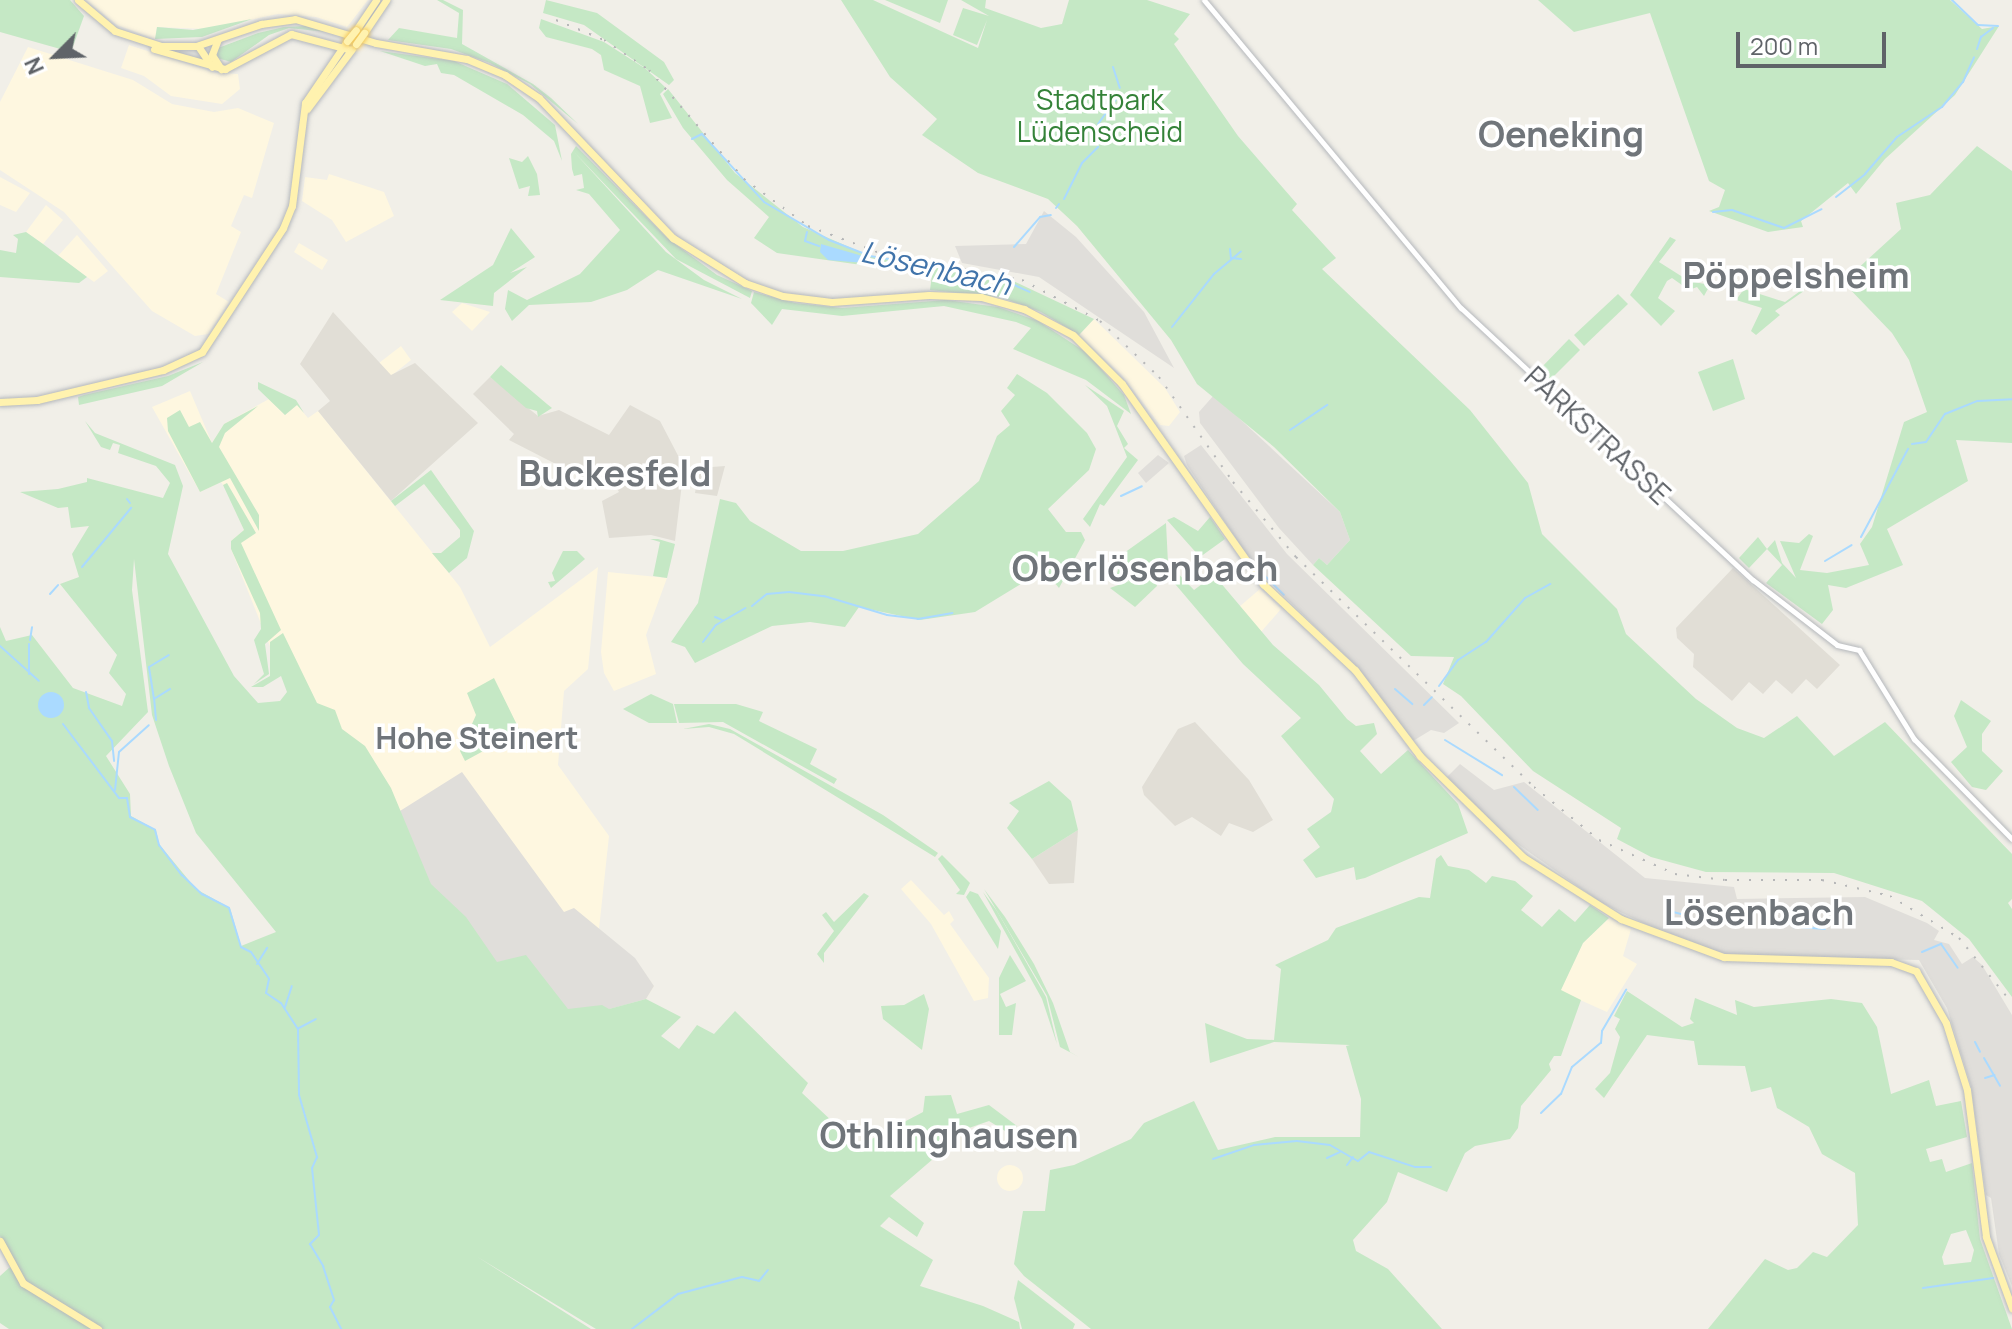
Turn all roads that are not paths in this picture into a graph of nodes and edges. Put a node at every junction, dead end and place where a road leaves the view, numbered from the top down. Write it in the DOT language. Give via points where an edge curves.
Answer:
graph roads {
  1 [pos="78,0"];
  2 [pos="376,0"];
  3 [pos="386,0"];
  4 [pos="1204,0"];
  5 [pos="360,31"];
  6 [pos="124,36"];
  7 [pos="218,39"];
  8 [pos="349,45"];
  9 [pos="197,46"];
  10 [pos="198,63"];
  11 [pos="217,68"];
  12 [pos="0,402"];
  13 [pos="2012,839"];
  14 [pos="0,1241"];
  15 [pos="2012,1308"];
  16 [pos="98,1329"];
  1 -- 6 [label="main road"];
  2 -- 5 [label="main road"];
  3 -- 5 [label="main road"];
  4 -- 13 [label="street, PARKSTRASSE" via="1461,308 1768,593 1837,645 1859,650 1914,739"];
  5 -- 8 [label="main road, bridge"];
  6 -- 9 [label="main road" via="161,46"];
  6 -- 10 [label="main road"];
  7 -- 9 [label="main road"];
  7 -- 11 [label="main road" via="212,55"];
  7 -- 15 [label="main road" via="272,21 304,20 367,41 479,63 539,98 673,238 745,283 783,296 832,302 981,297 1024,309 1073,335 1122,384 1263,584 1340,655 1420,756 1523,857 1621,919 1724,957 1891,962 1916,971 1946,1023 1967,1090 1986,1237"];
  8 -- 11 [label="main road" via="283,35 235,66"];
  8 -- 12 [label="main road" via="311,87 292,206 283,228 202,352 163,370 37,400"];
  9 -- 10 [label="main road"];
  9 -- 11 [label="main road"];
  10 -- 11 [label="main road"];
  14 -- 16 [label="main road" via="23,1283"];
}
